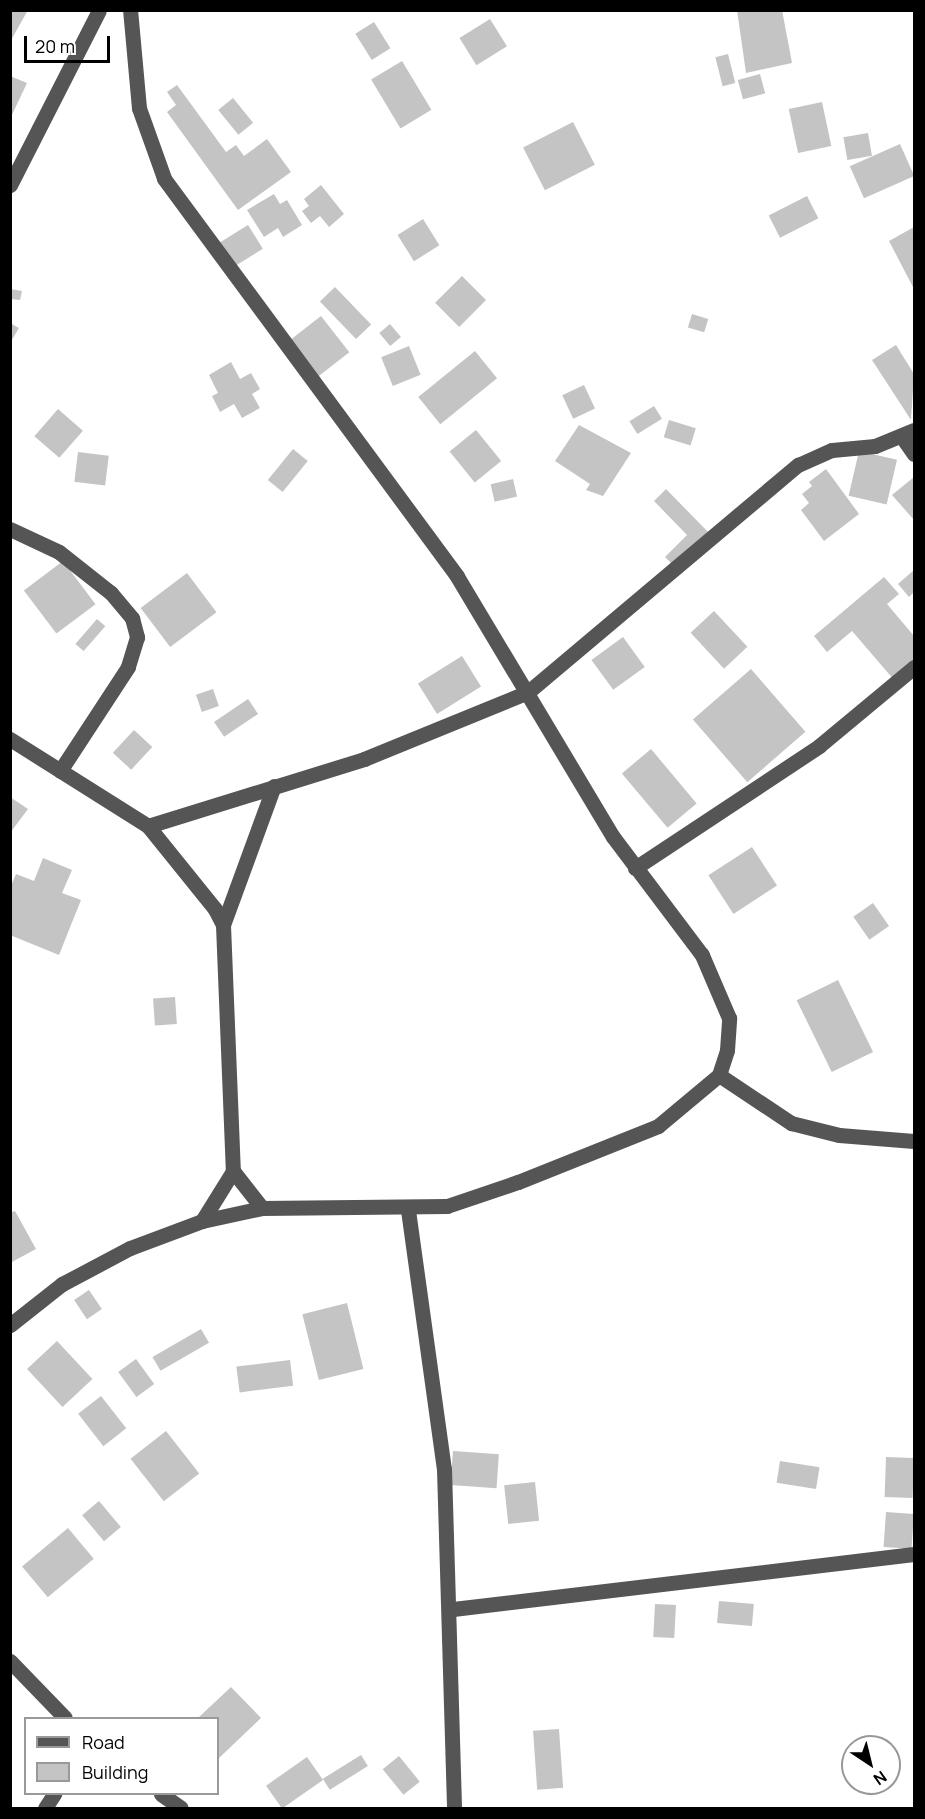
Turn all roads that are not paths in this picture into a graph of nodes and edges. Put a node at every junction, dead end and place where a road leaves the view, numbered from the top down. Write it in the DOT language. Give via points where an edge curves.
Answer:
graph roads {
  1 [pos="99,10"];
  2 [pos="130,10"];
  3 [pos="10,185"];
  4 [pos="908,434"];
  5 [pos="915,454"];
  6 [pos="10,529"];
  7 [pos="915,667"];
  8 [pos="528,692"];
  9 [pos="10,739"];
  10 [pos="60,771"];
  11 [pos="274,786"];
  12 [pos="148,826"];
  13 [pos="635,868"];
  14 [pos="223,925"];
  15 [pos="719,1075"];
  16 [pos="915,1141"];
  17 [pos="233,1171"];
  18 [pos="262,1209"];
  19 [pos="408,1210"];
  20 [pos="202,1221"];
  21 [pos="10,1325"];
  22 [pos="915,1554"];
  23 [pos="453,1609"];
  24 [pos="10,1661"];
  25 [pos="63,1717"];
  26 [pos="53,1795"];
  27 [pos="161,1795"];
  28 [pos="45,1809"];
  29 [pos="181,1809"];
  30 [pos="454,1809"];
  1 -- 3 [label="street"];
  2 -- 8 [label="street" via="139,108 164,178 457,576"];
  4 -- 5 [label="street"];
  4 -- 8 [label="street" via="832,450 798,465"];
  6 -- 10 [label="street" via="59,552 111,593 132,618 138,637 128,667"];
  7 -- 13 [label="street" via="819,746"];
  8 -- 11 [label="street" via="452,726"];
  8 -- 13 [label="street"];
  9 -- 10 [label="street"];
  10 -- 12 [label="street"];
  11 -- 12 [label="street"];
  11 -- 14 [label="street"];
  12 -- 14 [label="street" via="202,890"];
  13 -- 15 [label="street" via="702,955 722,991 729,1018"];
  14 -- 17 [label="street"];
  15 -- 16 [label="street" via="791,1123 839,1135"];
  15 -- 19 [label="street" via="658,1126 447,1206"];
  17 -- 18 [label="street"];
  17 -- 20 [label="street"];
  18 -- 19 [label="street"];
  18 -- 20 [label="street"];
  19 -- 23 [label="street" via="444,1469"];
  20 -- 21 [label="street" via="130,1248 62,1284"];
  22 -- 23 [label="street"];
  23 -- 30 [label="street"];
  24 -- 25 [label="street"];
  26 -- 28 [label="street"];
  27 -- 29 [label="street"];
}
